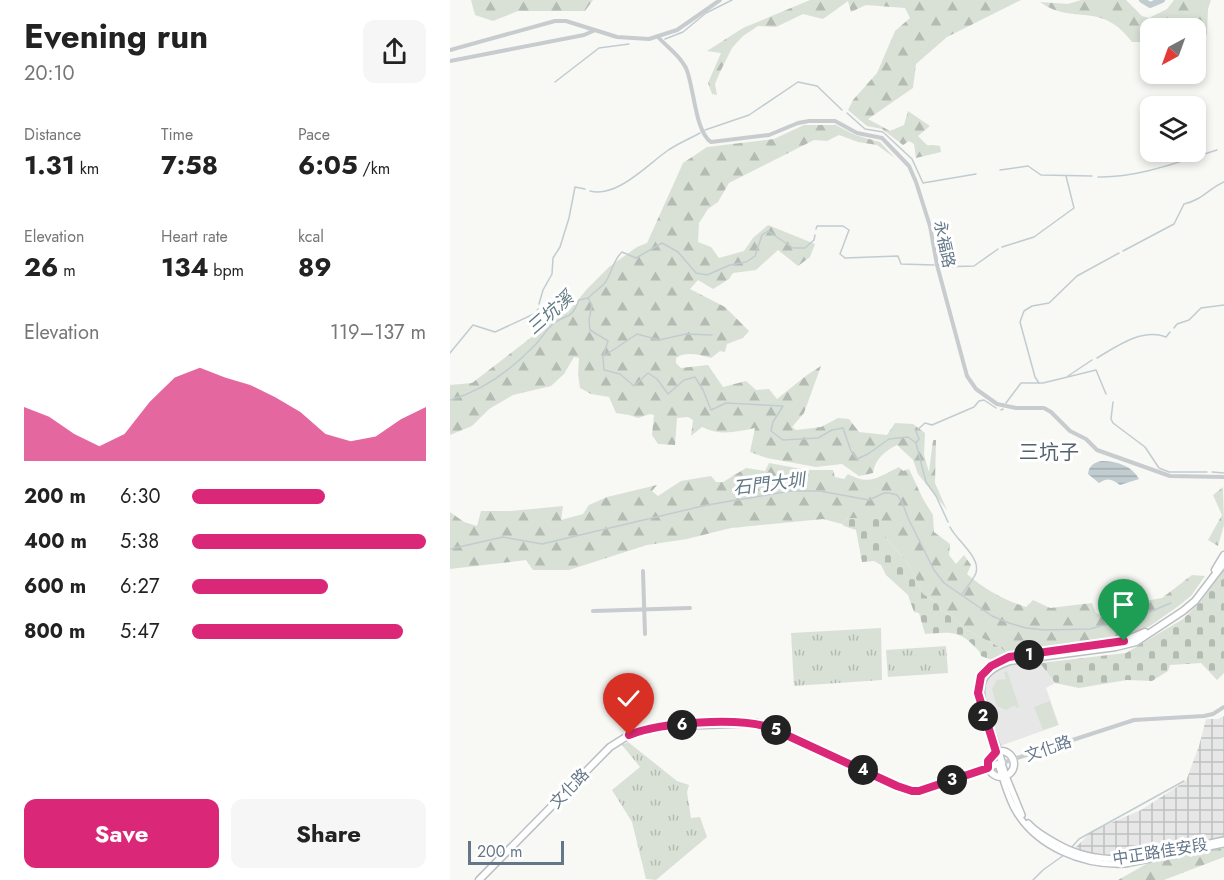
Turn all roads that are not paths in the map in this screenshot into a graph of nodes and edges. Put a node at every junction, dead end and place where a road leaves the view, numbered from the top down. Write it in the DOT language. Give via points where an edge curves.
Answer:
graph roads {
  1 [pos="720,0"];
  2 [pos="593,31"];
  3 [pos="658,37"];
  4 [pos="450,50"];
  5 [pos="450,61"];
  6 [pos="1224,477"];
  7 [pos="1224,555"];
  8 [pos="1224,563"];
  9 [pos="643,571"];
  10 [pos="690,608"];
  11 [pos="644,609"];
  12 [pos="593,611"];
  13 [pos="645,634"];
  14 [pos="1224,707"];
  15 [pos="998,752"];
  16 [pos="1013,760"];
  17 [pos="1000,764"];
  18 [pos="988,768"];
  19 [pos="1004,777"];
  20 [pos="1224,842"];
  21 [pos="479,880"];
  1 -- 3 [label="street" via="677,30"];
  2 -- 3 [label="street" via="639,40"];
  2 -- 4 [label="street" via="555,21"];
  2 -- 5 [label="street"];
  3 -- 6 [label="street, 永福路" via="682,60 701,127 711,142 769,135 808,121 835,121 856,133 882,138 905,162 930,226 966,376 989,400 1005,407 1044,408 1097,450 1163,474"];
  7 -- 15 [label="main road" via="1189,602 1131,639 1009,657 991,666 981,676 978,693"];
  8 -- 15 [label="main road" via="1195,601 1136,642 999,664 983,680 980,693"];
  9 -- 11 [label="street"];
  10 -- 11 [label="street"];
  11 -- 12 [label="street"];
  11 -- 13 [label="street"];
  14 -- 16 [label="street, 文化路" via="1204,716 1134,720"];
  15 -- 16 [label="main road" via="1009,754"];
  15 -- 17 [label="main road"];
  15 -- 18 [label="main road" via="988,761"];
  16 -- 17 [label="street, 文化路"];
  16 -- 19 [label="main road" via="1012,770"];
  17 -- 18 [label="main road, 文化路"];
  17 -- 19 [label="main road, 中正路佳安段"];
  18 -- 19 [label="main road" via="994,775"];
  18 -- 21 [label="main road, 文化路" via="912,791 757,723 653,727 610,747"];
  19 -- 20 [label="main road, 中正路佳安段" via="1014,808 1029,830 1056,849 1084,860 1125,864"];
}
